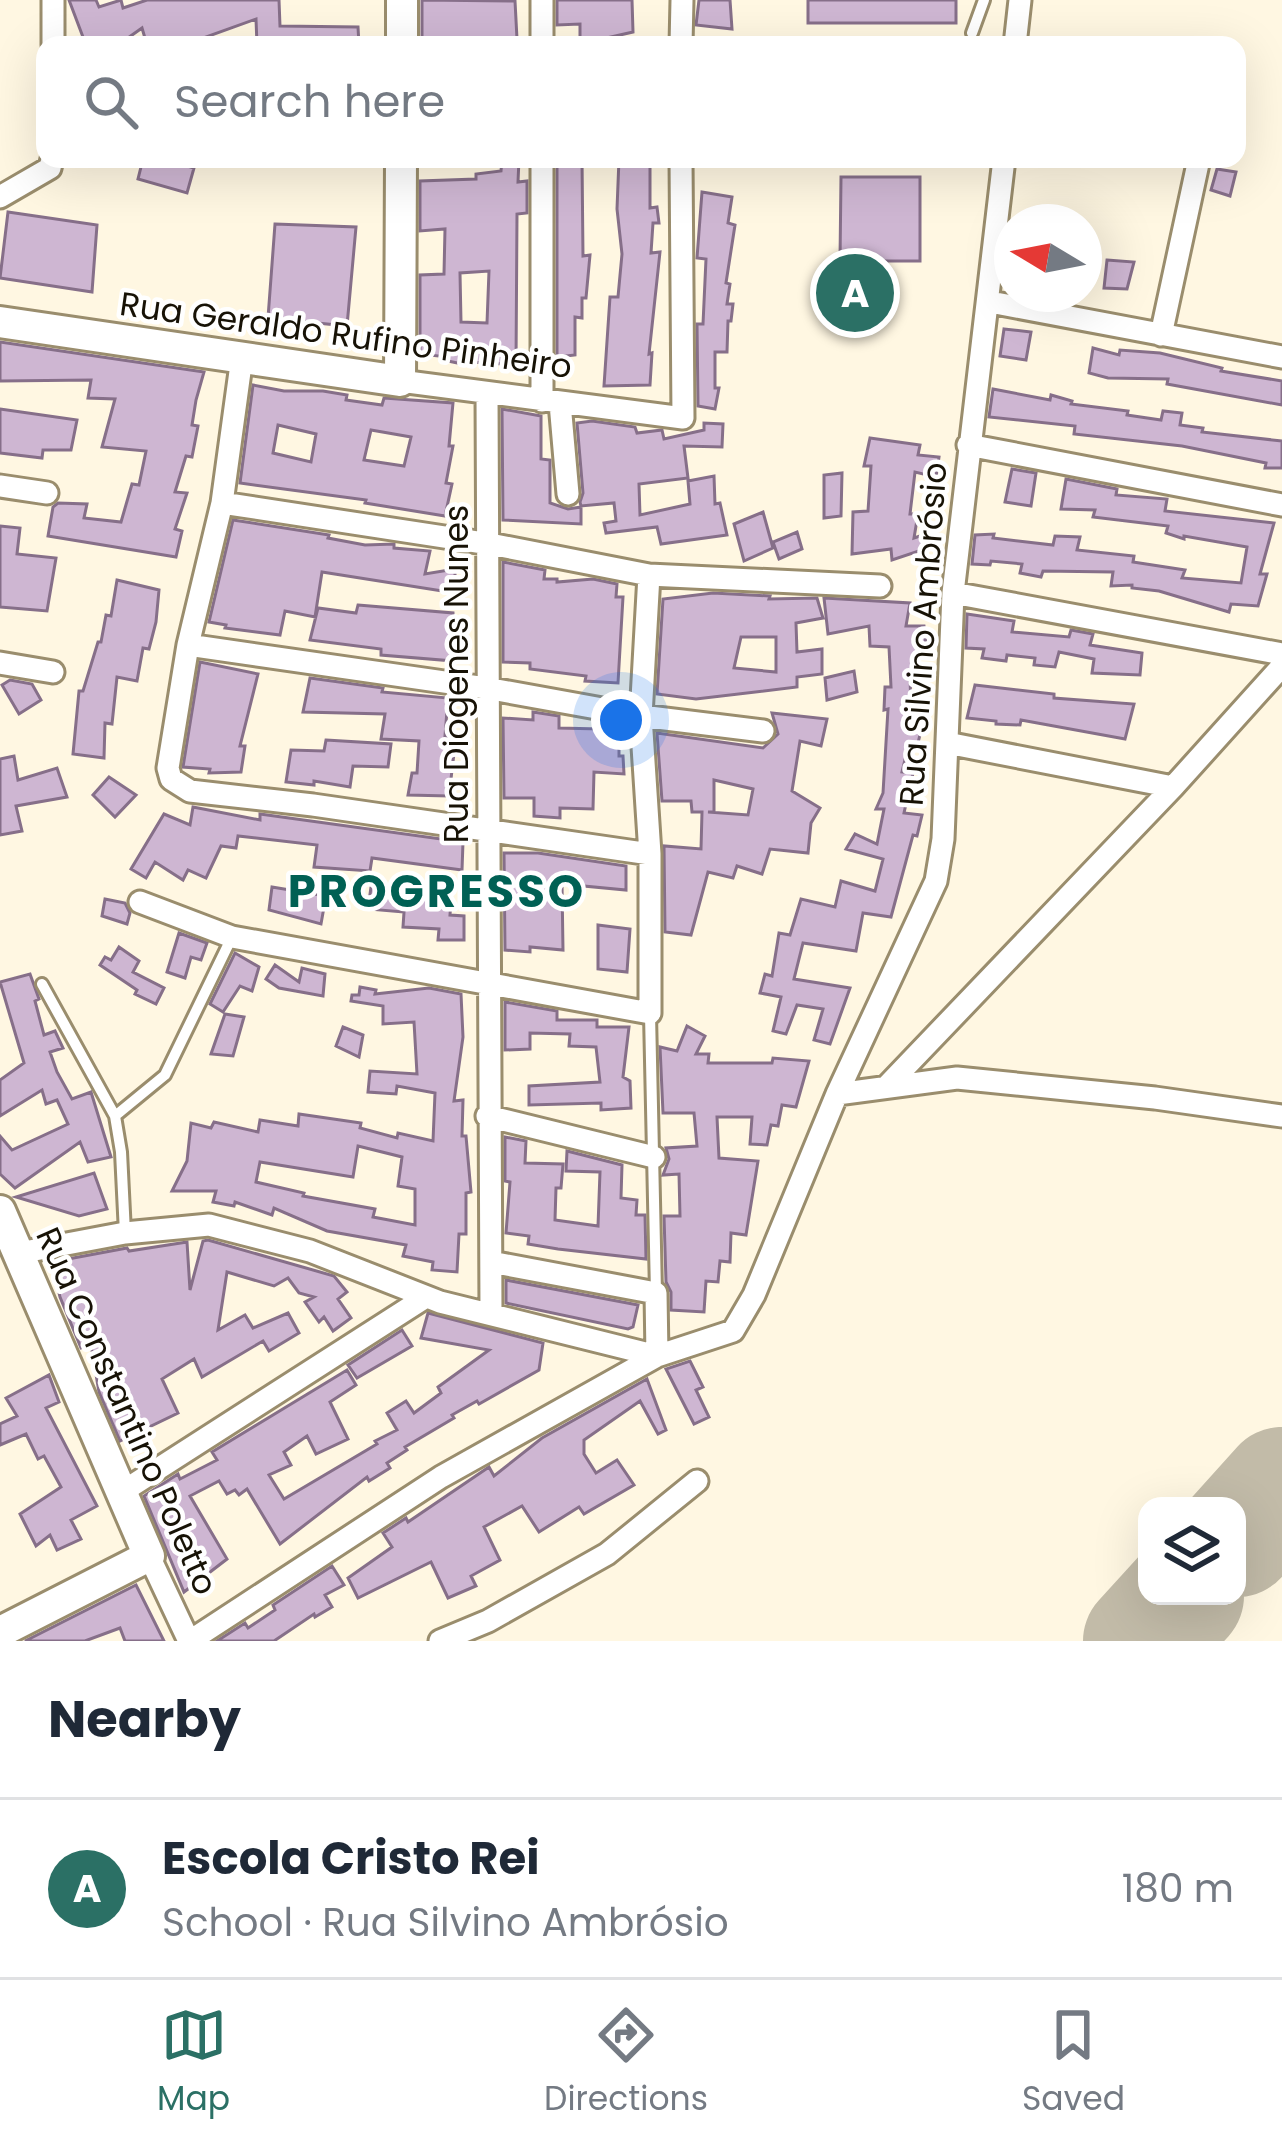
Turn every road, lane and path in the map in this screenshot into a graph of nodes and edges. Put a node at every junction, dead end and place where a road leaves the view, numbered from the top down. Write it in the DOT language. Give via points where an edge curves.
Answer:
graph roads {
  1 [pos="52,0"];
  2 [pos="402,0"];
  3 [pos="542,0"];
  4 [pos="682,0"];
  5 [pos="984,0"];
  6 [pos="1020,0"];
  7 [pos="972,33"];
  8 [pos="53,36"];
  9 [pos="402,36"];
  10 [pos="542,36"];
  11 [pos="681,36"];
  12 [pos="1017,36"];
  13 [pos="46,168"];
  14 [pos="401,168"];
  15 [pos="542,168"];
  16 [pos="681,168"];
  17 [pos="1003,168"];
  18 [pos="1197,168"];
  19 [pos="0,197"];
  20 [pos="990,302"];
  21 [pos="0,322"];
  22 [pos="1161,335"];
  23 [pos="242,357"];
  24 [pos="1282,358"];
  25 [pos="400,381"];
  26 [pos="488,394"];
  27 [pos="551,402"];
  28 [pos="968,445"];
  29 [pos="0,486"];
  30 [pos="47,493"];
  31 [pos="568,494"];
  32 [pos="222,503"];
  33 [pos="1282,505"];
  34 [pos="490,544"];
  35 [pos="649,575"];
  36 [pos="880,586"];
  37 [pos="953,593"];
  38 [pos="188,645"];
  39 [pos="1282,654"];
  40 [pos="0,663"];
  41 [pos="1282,666"];
  42 [pos="53,672"];
  43 [pos="486,688"];
  44 [pos="641,716"];
  45 [pos="764,731"];
  46 [pos="947,743"];
  47 [pos="1173,788"];
  48 [pos="489,830"];
  49 [pos="650,854"];
  50 [pos="140,902"];
  51 [pos="232,938"];
  52 [pos="488,981"];
  53 [pos="42,984"];
  54 [pos="650,1013"];
  55 [pos="888,1085"];
  56 [pos="837,1094"];
  57 [pos="115,1116"];
  58 [pos="487,1116"];
  59 [pos="1282,1116"];
  60 [pos="654,1157"];
  61 [pos="0,1210"];
  62 [pos="125,1232"];
  63 [pos="19,1253"];
  64 [pos="491,1262"];
  65 [pos="656,1293"];
  66 [pos="426,1298"];
  67 [pos="491,1313"];
  68 [pos="657,1356"];
  69 [pos="697,1481"];
  70 [pos="122,1492"];
  71 [pos="149,1556"];
  72 [pos="0,1633"];
  73 [pos="190,1641"];
  74 [pos="440,1641"];
  1 -- 8 [label="street"];
  2 -- 9 [label="street"];
  3 -- 10 [label="street"];
  4 -- 11 [label="street"];
  5 -- 7 [label="lane"];
  6 -- 12 [label="street"];
  13 -- 19 [label="street"];
  14 -- 25 [label="street"];
  15 -- 27 [label="street"];
  16 -- 27 [label="street, Rua Geraldo Rufino Pinheiro" via="682,418"];
  17 -- 20 [label="street, Rua Silvino Ambrósio"];
  18 -- 22 [label="street"];
  20 -- 22 [label="street"];
  20 -- 28 [label="street, Rua Silvino Ambrósio"];
  21 -- 23 [label="street, Rua Geraldo Rufino Pinheiro"];
  22 -- 24 [label="street"];
  23 -- 25 [label="street, Rua Geraldo Rufino Pinheiro"];
  23 -- 32 [label="street"];
  25 -- 26 [label="street, Rua Geraldo Rufino Pinheiro"];
  26 -- 27 [label="street, Rua Geraldo Rufino Pinheiro"];
  26 -- 34 [label="street, Rua Diogenes Nunes"];
  27 -- 31 [label="street"];
  28 -- 33 [label="street"];
  28 -- 37 [label="street, Rua Silvino Ambrósio"];
  29 -- 30 [label="street"];
  32 -- 34 [label="street"];
  32 -- 38 [label="street"];
  34 -- 35 [label="street"];
  34 -- 43 [label="street, Rua Diogenes Nunes"];
  35 -- 36 [label="street"];
  35 -- 44 [label="street"];
  37 -- 39 [label="street"];
  37 -- 46 [label="street, Rua Silvino Ambrósio"];
  38 -- 43 [label="street"];
  38 -- 48 [label="street" via="168,768 178,787"];
  40 -- 42 [label="street"];
  41 -- 47 [label="street"];
  43 -- 44 [label="street"];
  43 -- 48 [label="street, Rua Diogenes Nunes"];
  44 -- 45 [label="street"];
  44 -- 49 [label="street"];
  46 -- 47 [label="street"];
  46 -- 56 [label="street, Rua Silvino Ambrósio" via="936,881"];
  47 -- 55 [label="street"];
  48 -- 49 [label="street"];
  48 -- 52 [label="street, Rua Diogenes Nunes"];
  49 -- 54 [label="street"];
  50 -- 51 [label="street"];
  51 -- 52 [label="street"];
  51 -- 57 [label="lane" via="165,1075"];
  52 -- 54 [label="street"];
  52 -- 58 [label="street, Rua Diogenes Nunes"];
  53 -- 57 [label="lane"];
  54 -- 60 [label="lane"];
  55 -- 56 [label="street"];
  55 -- 59 [label="street" via="957,1078"];
  56 -- 68 [label="street, Rua Silvino Ambrósio" via="733,1331"];
  57 -- 62 [label="lane"];
  58 -- 60 [label="street"];
  58 -- 64 [label="street, Rua Diogenes Nunes"];
  60 -- 65 [label="lane"];
  61 -- 63 [label="street, Rua Constantino Poletto"];
  62 -- 63 [label="street"];
  62 -- 66 [label="street" via="208,1225 310,1251"];
  63 -- 70 [label="street, Rua Constantino Poletto"];
  64 -- 65 [label="street"];
  64 -- 67 [label="street, Rua Diogenes Nunes"];
  65 -- 68 [label="street"];
  66 -- 67 [label="street"];
  66 -- 70 [label="street"];
  67 -- 68 [label="street"];
  68 -- 73 [label="street, Rua Silvino Ambrósio" via="441,1477"];
  69 -- 74 [label="street" via="607,1554"];
  70 -- 71 [label="street, Rua Constantino Poletto"];
  71 -- 72 [label="street"];
  71 -- 73 [label="street, Rua Constantino Poletto"];
}
